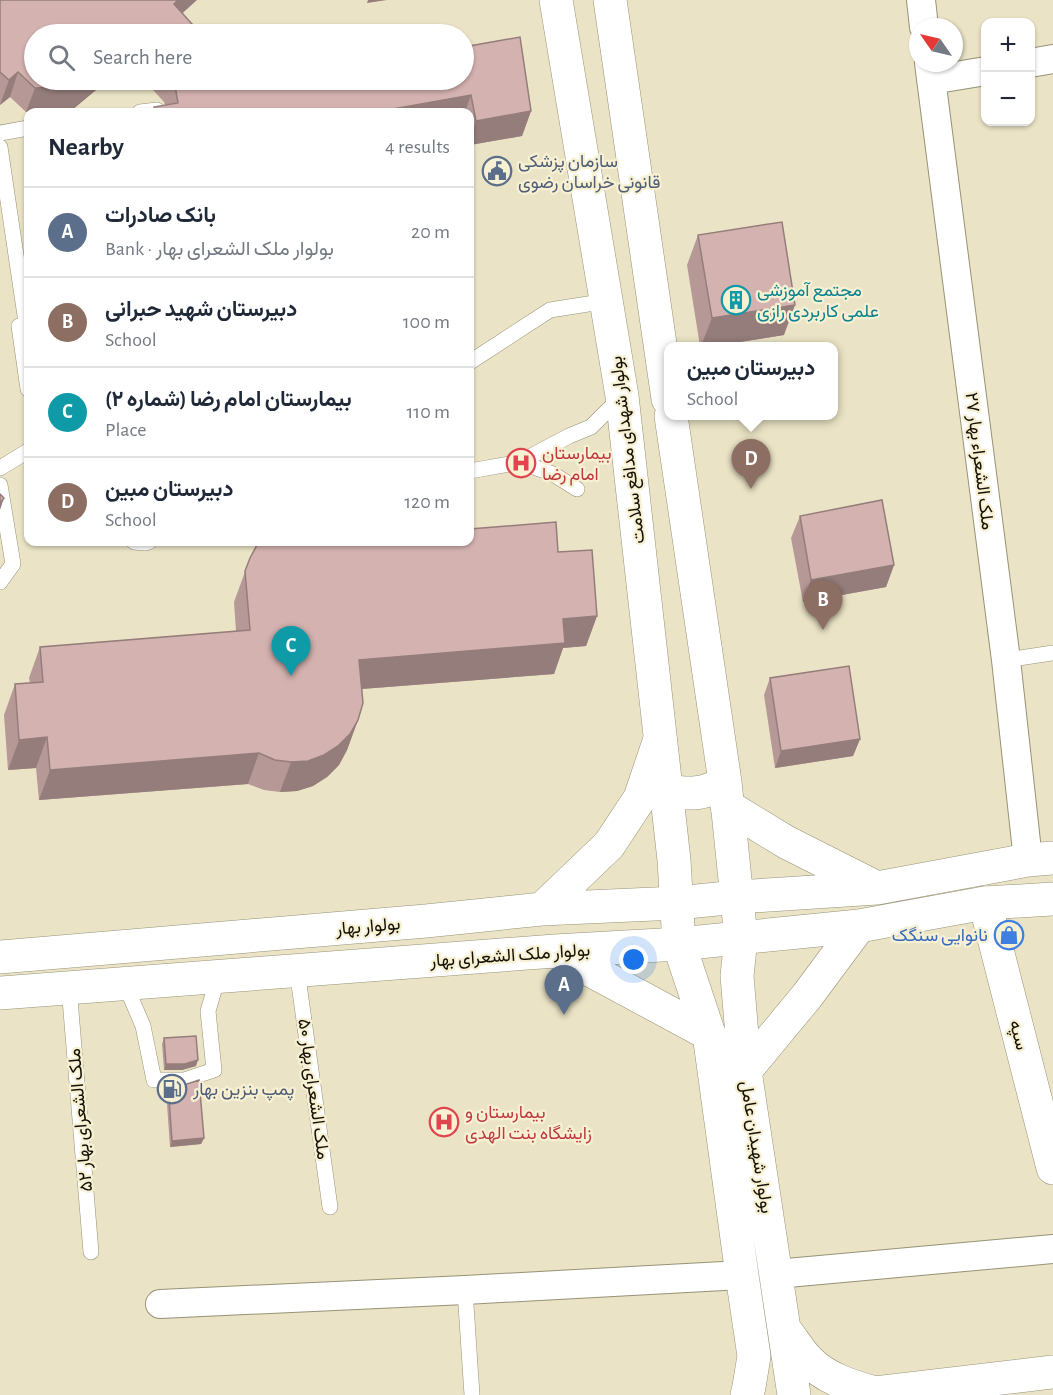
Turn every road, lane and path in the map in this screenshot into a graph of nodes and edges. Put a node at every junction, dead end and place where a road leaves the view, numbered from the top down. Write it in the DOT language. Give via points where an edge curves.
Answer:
graph roads {
  1 [pos="556,0"];
  2 [pos="610,0"];
  3 [pos="921,0"];
  4 [pos="923,18"];
  5 [pos="1053,59"];
  6 [pos="1035,62"];
  7 [pos="963,71"];
  8 [pos="981,71"];
  9 [pos="930,72"];
  10 [pos="24,130"];
  11 [pos="0,133"];
  12 [pos="0,147"];
  13 [pos="0,201"];
  14 [pos="607,301"];
  15 [pos="24,309"];
  16 [pos="474,359"];
  17 [pos="24,362"];
  18 [pos="664,365"];
  19 [pos="622,396"];
  20 [pos="672,420"];
  21 [pos="24,453"];
  22 [pos="520,462"];
  23 [pos="0,468"];
  24 [pos="474,470"];
  25 [pos="0,485"];
  26 [pos="577,489"];
  27 [pos="0,582"];
  28 [pos="1053,652"];
  29 [pos="1006,660"];
  30 [pos="660,739"];
  31 [pos="666,790"];
  32 [pos="726,794"];
  33 [pos="1041,859"];
  34 [pos="876,888"];
  35 [pos="736,897"];
  36 [pos="1053,899"];
  37 [pos="676,903"];
  38 [pos="985,903"];
  39 [pos="542,909"];
  40 [pos="859,926"];
  41 [pos="741,938"];
  42 [pos="679,944"];
  43 [pos="555,951"];
  44 [pos="0,957"];
  45 [pos="297,970"];
  46 [pos="218,976"];
  47 [pos="125,984"];
  48 [pos="69,987"];
  49 [pos="0,993"];
  50 [pos="709,1034"];
  51 [pos="745,1071"];
  52 [pos="1053,1168"];
  53 [pos="330,1207"];
  54 [pos="1053,1249"];
  55 [pos="91,1252"];
  56 [pos="776,1274"];
  57 [pos="742,1275"];
  58 [pos="465,1290"];
  59 [pos="160,1304"];
  60 [pos="784,1329"];
  61 [pos="1053,1372"];
  62 [pos="472,1395"];
  63 [pos="747,1395"];
  64 [pos="794,1395"];
  1 -- 14 [label="street, بولوار شهدای مدافع سلامت"];
  2 -- 18 [label="street"];
  3 -- 4 [label="street"];
  5 -- 6 [label="street"];
  7 -- 8 [label="street"];
  9 -- 29 [label="street, ملک الشعراء بهار ۲۷"];
  10 -- 11 [label="lane"];
  12 -- 15 [label="lane"];
  13 -- 17 [label="lane"];
  14 -- 16 [label="lane" via="550,310"];
  14 -- 19 [label="street, بولوار شهدای مدافع سلامت"];
  19 -- 22 [label="lane" via="591,427"];
  19 -- 30 [label="street, بولوار شهدای مدافع سلامت"];
  20 -- 32 [label="street"];
  21 -- 23 [label="lane"];
  22 -- 24 [label="lane"];
  22 -- 26 [label="lane" via="553,474"];
  25 -- 27 [label="lane" via="13,564"];
  28 -- 29 [label="lane"];
  29 -- 33 [label="street, ملک الشعراء بهار ۲۷"];
  30 -- 31 [label="street, بولوار شهدای مدافع سلامت"];
  30 -- 39 [label="street" via="640,798 609,845"];
  31 -- 32 [label="street" via="691,794 714,788"];
  31 -- 37 [label="street, بولوار شهدای مدافع سلامت"];
  32 -- 34 [label="street" via="786,842"];
  32 -- 35 [label="street"];
  33 -- 34 [label="street"];
  34 -- 35 [label="street"];
  35 -- 37 [label="street, بولوار بهار"];
  35 -- 41 [label="street, بولوار شهیدان عامل"];
  36 -- 38 [label="street, بولوار ملک الشعرای بهار"];
  37 -- 39 [label="street, بولوار بهار"];
  37 -- 42 [label="street, بولوار شهیدان عامل"];
  38 -- 40 [label="street, بولوار ملک الشعرای بهار"];
  38 -- 52 [label="street, سپه"];
  39 -- 44 [label="street, بولوار بهار"];
  40 -- 41 [label="street, بولوار ملک الشعرای بهار"];
  40 -- 51 [label="street"];
  41 -- 42 [label="street, بولوار ملک الشعرای بهار"];
  41 -- 51 [label="street, بولوار شهیدان عامل" via="737,976"];
  42 -- 43 [label="street, بولوار ملک الشعرای بهار"];
  42 -- 50 [label="street, بولوار شهیدان عامل"];
  43 -- 45 [label="street, بولوار ملک الشعرای بهار"];
  43 -- 50 [label="street"];
  45 -- 46 [label="street, بولوار ملک الشعرای بهار"];
  45 -- 53 [label="lane, ملک الشعرای بهار ۵۰"];
  46 -- 47 [label="street, بولوار ملک الشعرای بهار"];
  46 -- 47 [label="lane" via="208,1011 214,1070 184,1080 154,1080 143,1026"];
  47 -- 48 [label="street, بولوار ملک الشعرای بهار"];
  48 -- 49 [label="street, بولوار ملک الشعرای بهار"];
  48 -- 55 [label="lane, ملک الشعرای بهار ۵۲"];
  50 -- 57 [label="street, بولوار شهیدان عامل"];
  51 -- 56 [label="street, بولوار شهیدان عامل"];
  54 -- 56 [label="street"];
  56 -- 60 [label="street, بولوار شهیدان عامل"];
  57 -- 58 [label="street"];
  57 -- 63 [label="street, بولوار شهیدان عامل" via="754,1356"];
  58 -- 59 [label="street"];
  58 -- 62 [label="lane"];
  60 -- 61 [label="street" via="822,1373 875,1393"];
  60 -- 64 [label="street, بولوار شهیدان عامل"];
}
